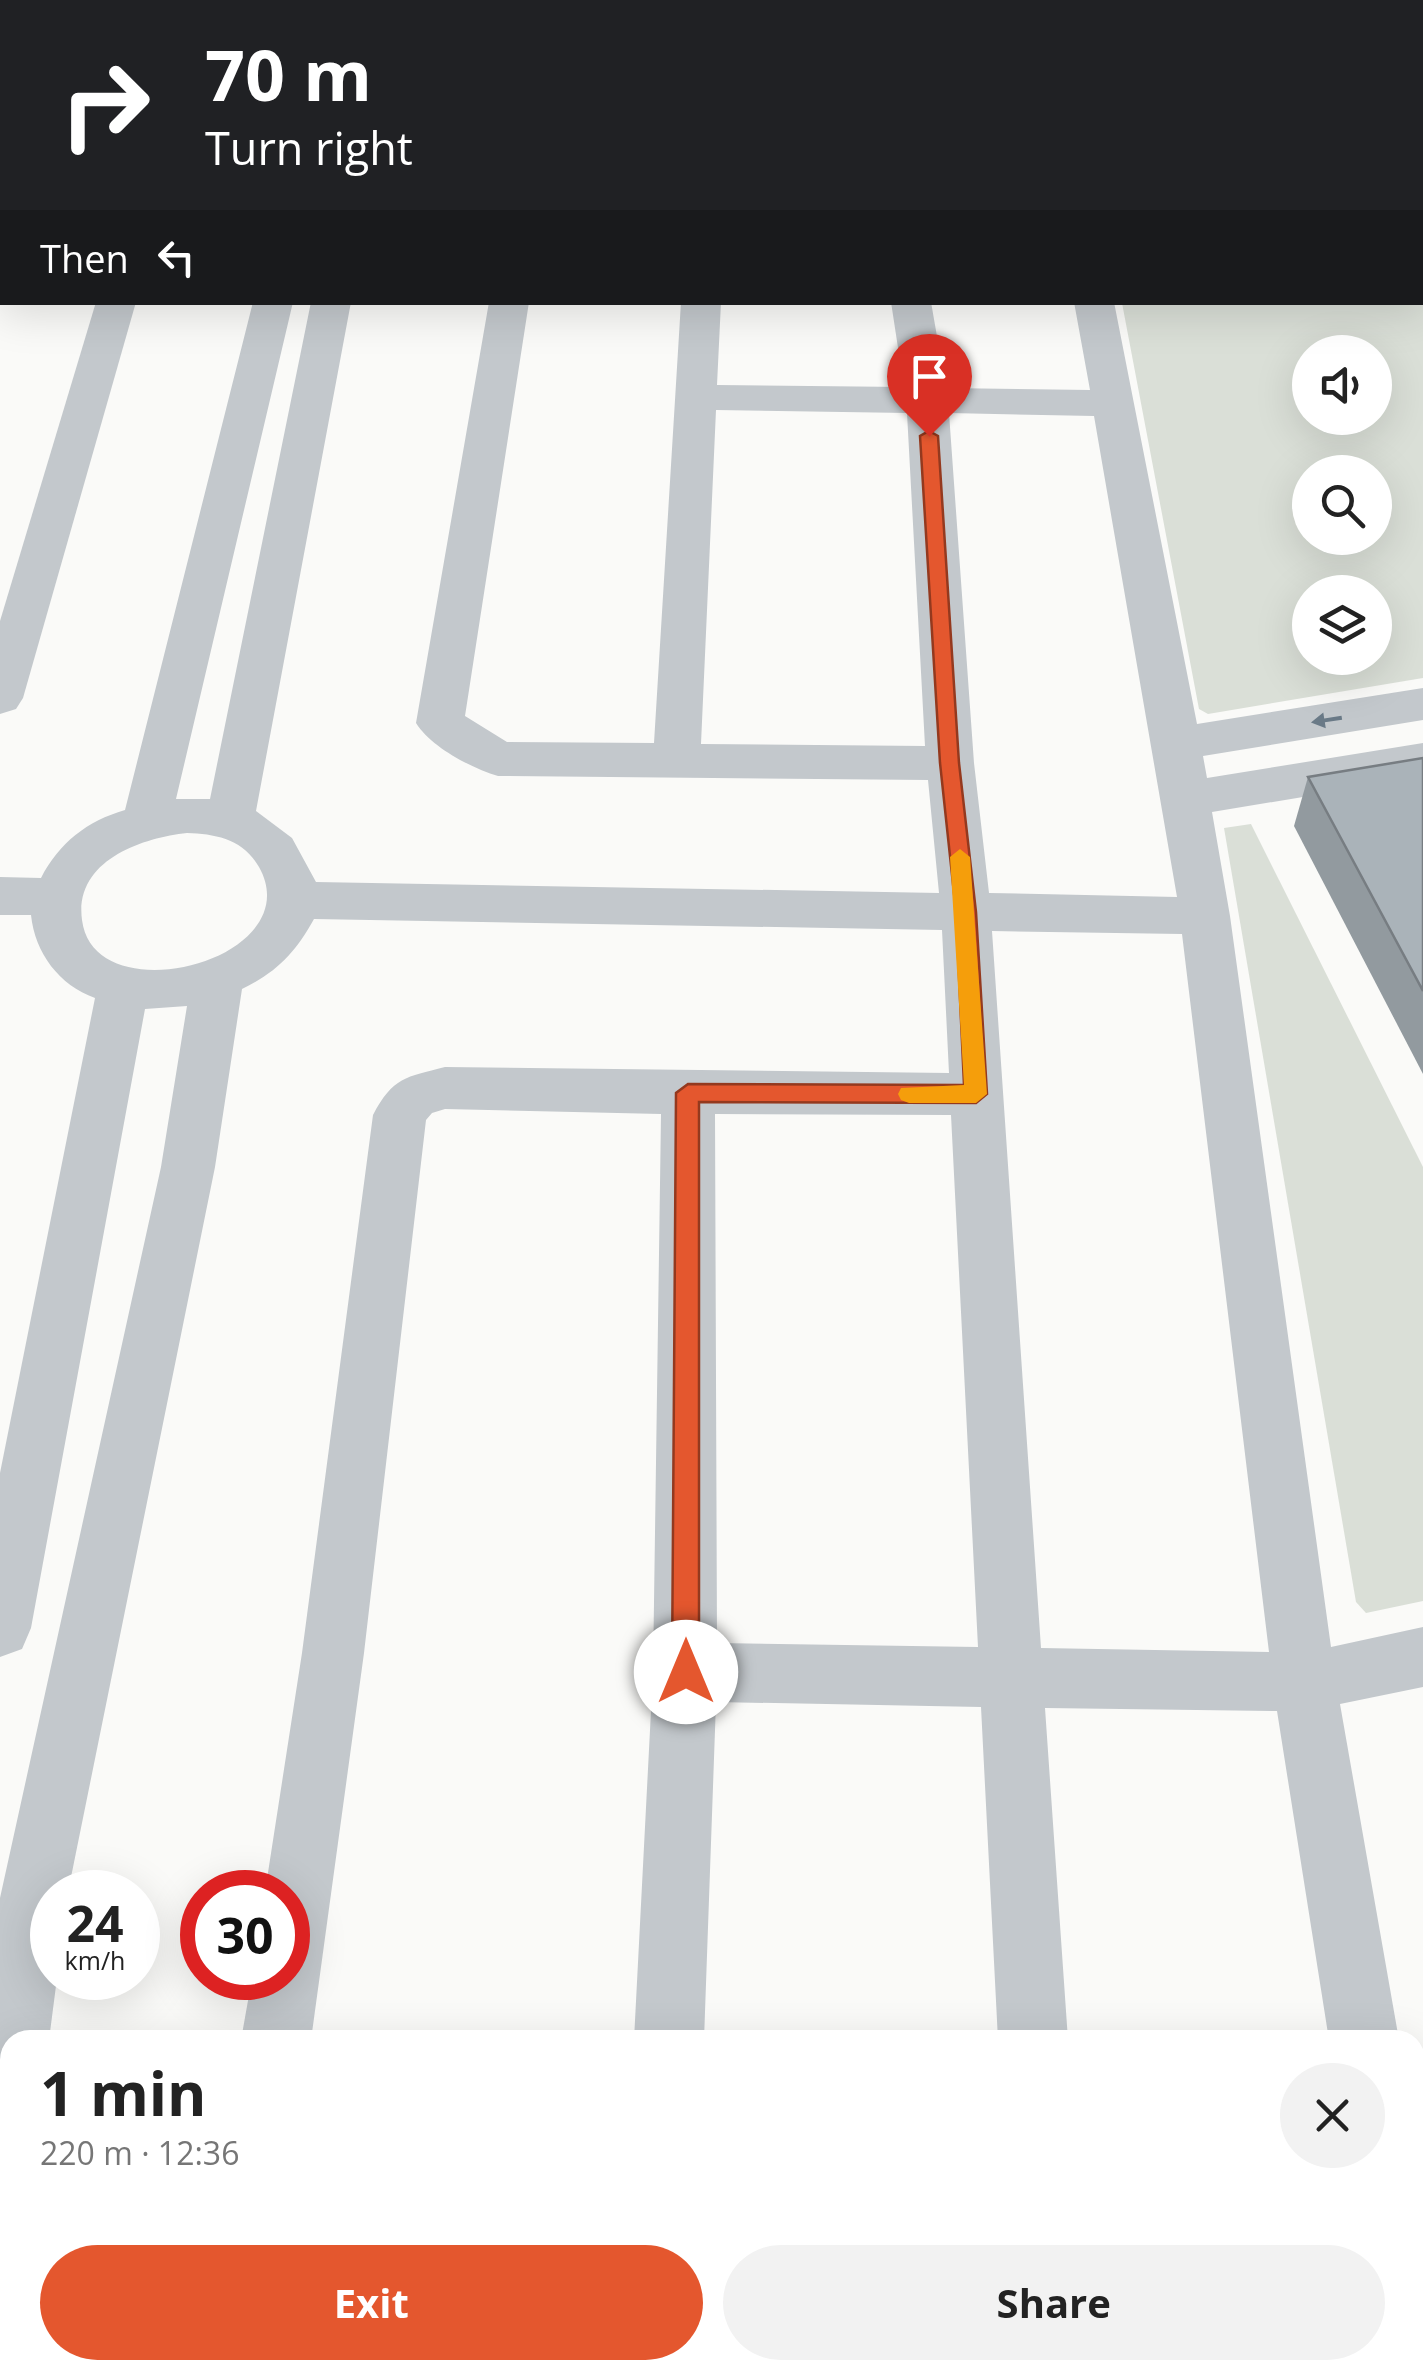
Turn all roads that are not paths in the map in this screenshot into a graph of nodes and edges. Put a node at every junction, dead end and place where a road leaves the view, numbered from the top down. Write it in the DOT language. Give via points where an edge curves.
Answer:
graph roads {
  1 [pos="115,305"];
  2 [pos="271,305"];
  3 [pos="329,305"];
  4 [pos="510,305"];
  5 [pos="701,305"];
  6 [pos="912,305"];
  7 [pos="1095,305"];
  8 [pos="696,397"];
  9 [pos="927,400"];
  10 [pos="1112,402"];
  11 [pos="0,698"];
  12 [pos="1423,704"];
  13 [pos="1177,744"];
  14 [pos="677,759"];
  15 [pos="1423,760"];
  16 [pos="950,763"];
  17 [pos="1186,800"];
  18 [pos="146,820"];
  19 [pos="230,820"];
  20 [pos="0,896"];
  21 [pos="56,897"];
  22 [pos="293,900"];
  23 [pos="966,912"];
  24 [pos="1204,916"];
  25 [pos="217,982"];
  26 [pos="124,989"];
  27 [pos="688,1093"];
  28 [pos="976,1094"];
  29 [pos="0,1628"];
  30 [pos="1423,1657"];
  31 [pos="686,1672"];
  32 [pos="1010,1675"];
  33 [pos="1304,1682"];
  34 [pos="302,1870"];
  35 [pos="282,2000"];
  36 [pos="15,2030"];
  37 [pos="278,2030"];
  38 [pos="669,2030"];
  39 [pos="1033,2030"];
  40 [pos="1362,2030"];
  1 -- 11 [label="street"];
  2 -- 18 [label="street"];
  3 -- 19 [label="street"];
  4 -- 14 [label="street" via="440,724 498,759"];
  5 -- 8 [label="street"];
  6 -- 9 [label="street"];
  7 -- 10 [label="street"];
  8 -- 9 [label="street"];
  8 -- 14 [label="street"];
  9 -- 10 [label="street"];
  9 -- 16 [label="street"];
  10 -- 13 [label="street"];
  12 -- 13 [label="street, one-way"];
  13 -- 17 [label="street"];
  14 -- 16 [label="street"];
  15 -- 17 [label="street"];
  16 -- 23 [label="street"];
  17 -- 24 [label="street"];
  18 -- 19 [label="street" via="187,814"];
  18 -- 21 [label="street" via="105,838 73,864"];
  19 -- 22 [label="street" via="264,836 288,865"];
  20 -- 21 [label="street"];
  21 -- 26 [label="street" via="54,926 66,954 90,975"];
  22 -- 23 [label="street"];
  22 -- 25 [label="street" via="270,947"];
  23 -- 24 [label="street"];
  23 -- 28 [label="street"];
  24 -- 33 [label="street"];
  25 -- 26 [label="street" via="170,992"];
  25 -- 36 [label="street" via="188,1167 32,1905"];
  26 -- 29 [label="street"];
  27 -- 28 [label="street"];
  27 -- 31 [label="street"];
  27 -- 34 [label="street" via="445,1088 414,1096 400,1115"];
  28 -- 32 [label="street"];
  30 -- 33 [label="street"];
  31 -- 32 [label="street"];
  31 -- 38 [label="street"];
  32 -- 33 [label="street"];
  32 -- 39 [label="street"];
  33 -- 40 [label="street"];
  35 -- 37 [label="street"];
}
